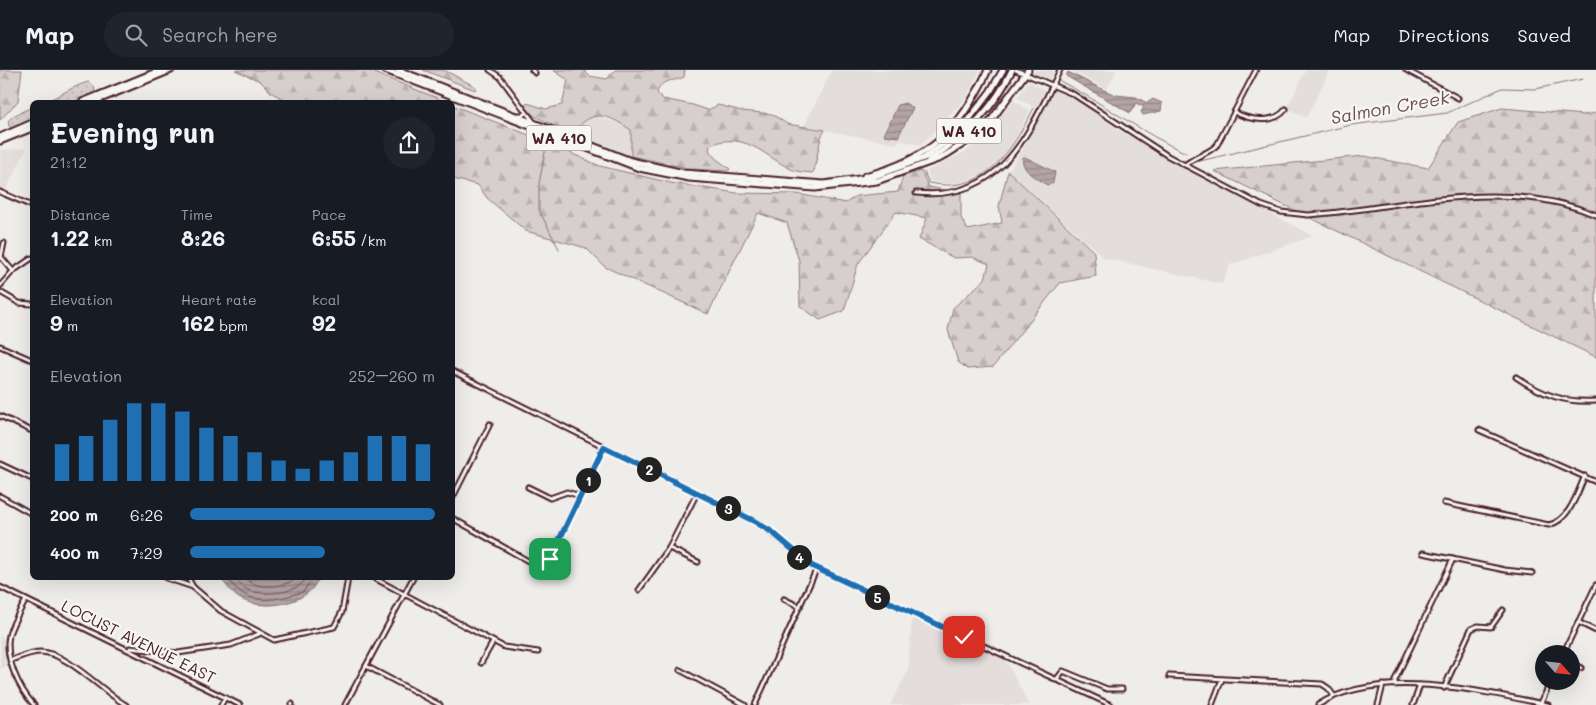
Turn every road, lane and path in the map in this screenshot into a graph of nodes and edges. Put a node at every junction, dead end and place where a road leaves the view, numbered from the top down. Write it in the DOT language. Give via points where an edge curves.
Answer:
graph roads {
  1 [pos="161,70"];
  2 [pos="172,70"];
  3 [pos="384,70"];
  4 [pos="398,70"];
  5 [pos="490,70"];
  6 [pos="988,70"];
  7 [pos="1003,70"];
  8 [pos="1016,70"];
  9 [pos="1060,70"];
  10 [pos="1256,70"];
  11 [pos="1406,70"];
  12 [pos="1027,72"];
  13 [pos="1011,73"];
  14 [pos="1052,85"];
  15 [pos="1458,98"];
  16 [pos="87,100"];
  17 [pos="98,100"];
  18 [pos="1286,109"];
  19 [pos="504,112"];
  20 [pos="526,112"];
  21 [pos="1234,112"];
  22 [pos="30,124"];
  23 [pos="534,124"];
  24 [pos="30,129"];
  25 [pos="0,136"];
  26 [pos="0,141"];
  27 [pos="1185,165"];
  28 [pos="913,169"];
  29 [pos="785,181"];
  30 [pos="761,182"];
  31 [pos="0,192"];
  32 [pos="916,193"];
  33 [pos="30,205"];
  34 [pos="1596,215"];
  35 [pos="4,243"];
  36 [pos="30,259"];
  37 [pos="14,271"];
  38 [pos="1,285"];
  39 [pos="0,292"];
  40 [pos="30,304"];
  41 [pos="0,346"];
  42 [pos="30,359"];
  43 [pos="455,372"];
  44 [pos="1516,377"];
  45 [pos="1596,401"];
  46 [pos="0,416"];
  47 [pos="490,424"];
  48 [pos="30,430"];
  49 [pos="1479,430"];
  50 [pos="604,447"];
  51 [pos="0,464"];
  52 [pos="1585,476"];
  53 [pos="30,478"];
  54 [pos="1596,482"];
  55 [pos="528,487"];
  56 [pos="455,493"];
  57 [pos="697,493"];
  58 [pos="0,496"];
  59 [pos="580,496"];
  60 [pos="1444,503"];
  61 [pos="30,513"];
  62 [pos="455,520"];
  63 [pos="669,548"];
  64 [pos="1423,553"];
  65 [pos="1453,559"];
  66 [pos="698,562"];
  67 [pos="817,568"];
  68 [pos="1532,574"];
  69 [pos="172,580"];
  70 [pos="189,580"];
  71 [pos="348,580"];
  72 [pos="378,580"];
  73 [pos="412,580"];
  74 [pos="1596,585"];
  75 [pos="0,587"];
  76 [pos="193,587"];
  77 [pos="639,590"];
  78 [pos="405,593"];
  79 [pos="784,599"];
  80 [pos="26,600"];
  81 [pos="800,607"];
  82 [pos="1503,610"];
  83 [pos="1578,622"];
  84 [pos="1596,631"];
  85 [pos="259,634"];
  86 [pos="493,642"];
  87 [pos="1568,645"];
  88 [pos="127,648"];
  89 [pos="538,652"];
  90 [pos="11,660"];
  91 [pos="481,663"];
  92 [pos="366,666"];
  93 [pos="680,670"];
  94 [pos="1169,676"];
  95 [pos="1222,679"];
  96 [pos="1056,680"];
  97 [pos="1383,685"];
  98 [pos="1395,685"];
  99 [pos="1420,685"];
  100 [pos="1444,688"];
  101 [pos="1122,689"];
  102 [pos="1547,690"];
  103 [pos="1334,696"];
  104 [pos="225,698"];
  105 [pos="1540,704"];
  106 [pos="34,705"];
  107 [pos="126,705"];
  108 [pos="221,705"];
  109 [pos="240,705"];
  110 [pos="345,705"];
  111 [pos="440,705"];
  112 [pos="745,705"];
  113 [pos="755,705"];
  114 [pos="1111,705"];
  115 [pos="1212,705"];
  116 [pos="1318,705"];
  117 [pos="1378,705"];
  118 [pos="1413,705"];
  119 [pos="1548,705"];
  1 -- 16 [label="highway"];
  2 -- 17 [label="highway"];
  3 -- 30 [label="highway, WA 410" via="626,164 689,178"];
  4 -- 19 [label="highway, WA 410"];
  5 -- 20 [label="street" via="500,76"];
  6 -- 29 [label="highway" via="960,121 936,144 914,158 858,177"];
  7 -- 29 [label="highway, WA 410" via="966,123 924,158 890,172 855,181 824,184"];
  8 -- 12 [label="street"];
  9 -- 14 [label="street"];
  10 -- 21 [label="street"];
  11 -- 15 [label="street"];
  12 -- 14 [label="street"];
  12 -- 28 [label="highway" via="980,132 941,158"];
  13 -- 28 [label="highway, WA 410" via="992,104 971,128"];
  14 -- 27 [label="street" via="1080,98"];
  14 -- 32 [label="street" via="1023,140 997,172 962,190"];
  18 -- 21 [label="street" via="1276,116 1256,120"];
  19 -- 20 [label="street" via="520,116"];
  19 -- 23 [label="highway, WA 410"];
  20 -- 23 [label="street"];
  21 -- 27 [label="street" via="1217,145"];
  22 -- 25 [label="highway"];
  23 -- 30 [label="highway, WA 410" via="614,156 664,169"];
  24 -- 26 [label="highway"];
  27 -- 34 [label="street" via="1261,205 1292,215 1502,196 1543,199"];
  28 -- 30 [label="highway, WA 410" via="877,181 838,187"];
  29 -- 30 [label="highway, WA 410"];
  31 -- 33 [label="street"];
  35 -- 37 [label="street" via="1,256"];
  36 -- 37 [label="street"];
  37 -- 38 [label="street"];
  39 -- 40 [label="street" via="19,303"];
  41 -- 42 [label="street"];
  43 -- 50 [label="street"];
  44 -- 45 [label="street" via="1563,400"];
  46 -- 48 [label="street"];
  47 -- 56 [label="street"];
  49 -- 52 [label="street"];
  50 -- 57 [label="street"];
  50 -- 59 [label="street"];
  51 -- 53 [label="street"];
  52 -- 54 [label="street"];
  52 -- 60 [label="street" via="1566,514 1549,525"];
  55 -- 59 [label="street" via="550,498 567,492"];
  57 -- 63 [label="street"];
  57 -- 67 [label="street" via="767,529 800,558"];
  58 -- 61 [label="street"];
  59 -- 62 [label="street" via="544,568"];
  63 -- 66 [label="street"];
  63 -- 77 [label="street"];
  64 -- 65 [label="street"];
  65 -- 68 [label="street"];
  65 -- 98 [label="street"];
  67 -- 81 [label="street"];
  67 -- 96 [label="street"];
  69 -- 76 [label="street"];
  70 -- 76 [label="street"];
  71 -- 85 [label="street" via="340,618 334,627 278,640"];
  72 -- 78 [label="street"];
  73 -- 78 [label="street"];
  74 -- 83 [label="street"];
  75 -- 80 [label="street, LOCUST AVENUE EAST"];
  76 -- 85 [label="street" via="221,611"];
  78 -- 86 [label="street"];
  78 -- 92 [label="street"];
  79 -- 81 [label="street"];
  80 -- 88 [label="street, LOCUST AVENUE EAST"];
  80 -- 90 [label="street" via="9,632"];
  81 -- 113 [label="street"];
  82 -- 100 [label="street" via="1491,627 1471,629"];
  83 -- 84 [label="street"];
  83 -- 87 [label="street"];
  85 -- 88 [label="street" via="231,645 178,653"];
  86 -- 89 [label="street" via="512,649"];
  86 -- 91 [label="street"];
  88 -- 104 [label="street, LOCUST AVENUE EAST"];
  90 -- 106 [label="street" via="21,688"];
  90 -- 107 [label="street" via="35,652 51,654 79,670"];
  92 -- 110 [label="street"];
  92 -- 111 [label="street"];
  93 -- 112 [label="street"];
  94 -- 95 [label="street"];
  95 -- 103 [label="street" via="1322,684"];
  95 -- 115 [label="street"];
  96 -- 101 [label="street" via="1061,672 1066,672 1107,689"];
  96 -- 114 [label="street"];
  97 -- 98 [label="street"];
  97 -- 103 [label="street"];
  97 -- 117 [label="street"];
  98 -- 99 [label="street"];
  99 -- 100 [label="street"];
  99 -- 118 [label="street"];
  100 -- 105 [label="street"];
  102 -- 105 [label="street"];
  103 -- 116 [label="street"];
  104 -- 108 [label="street"];
  104 -- 109 [label="street, LOCUST AVENUE EAST"];
  105 -- 119 [label="street"];
}
